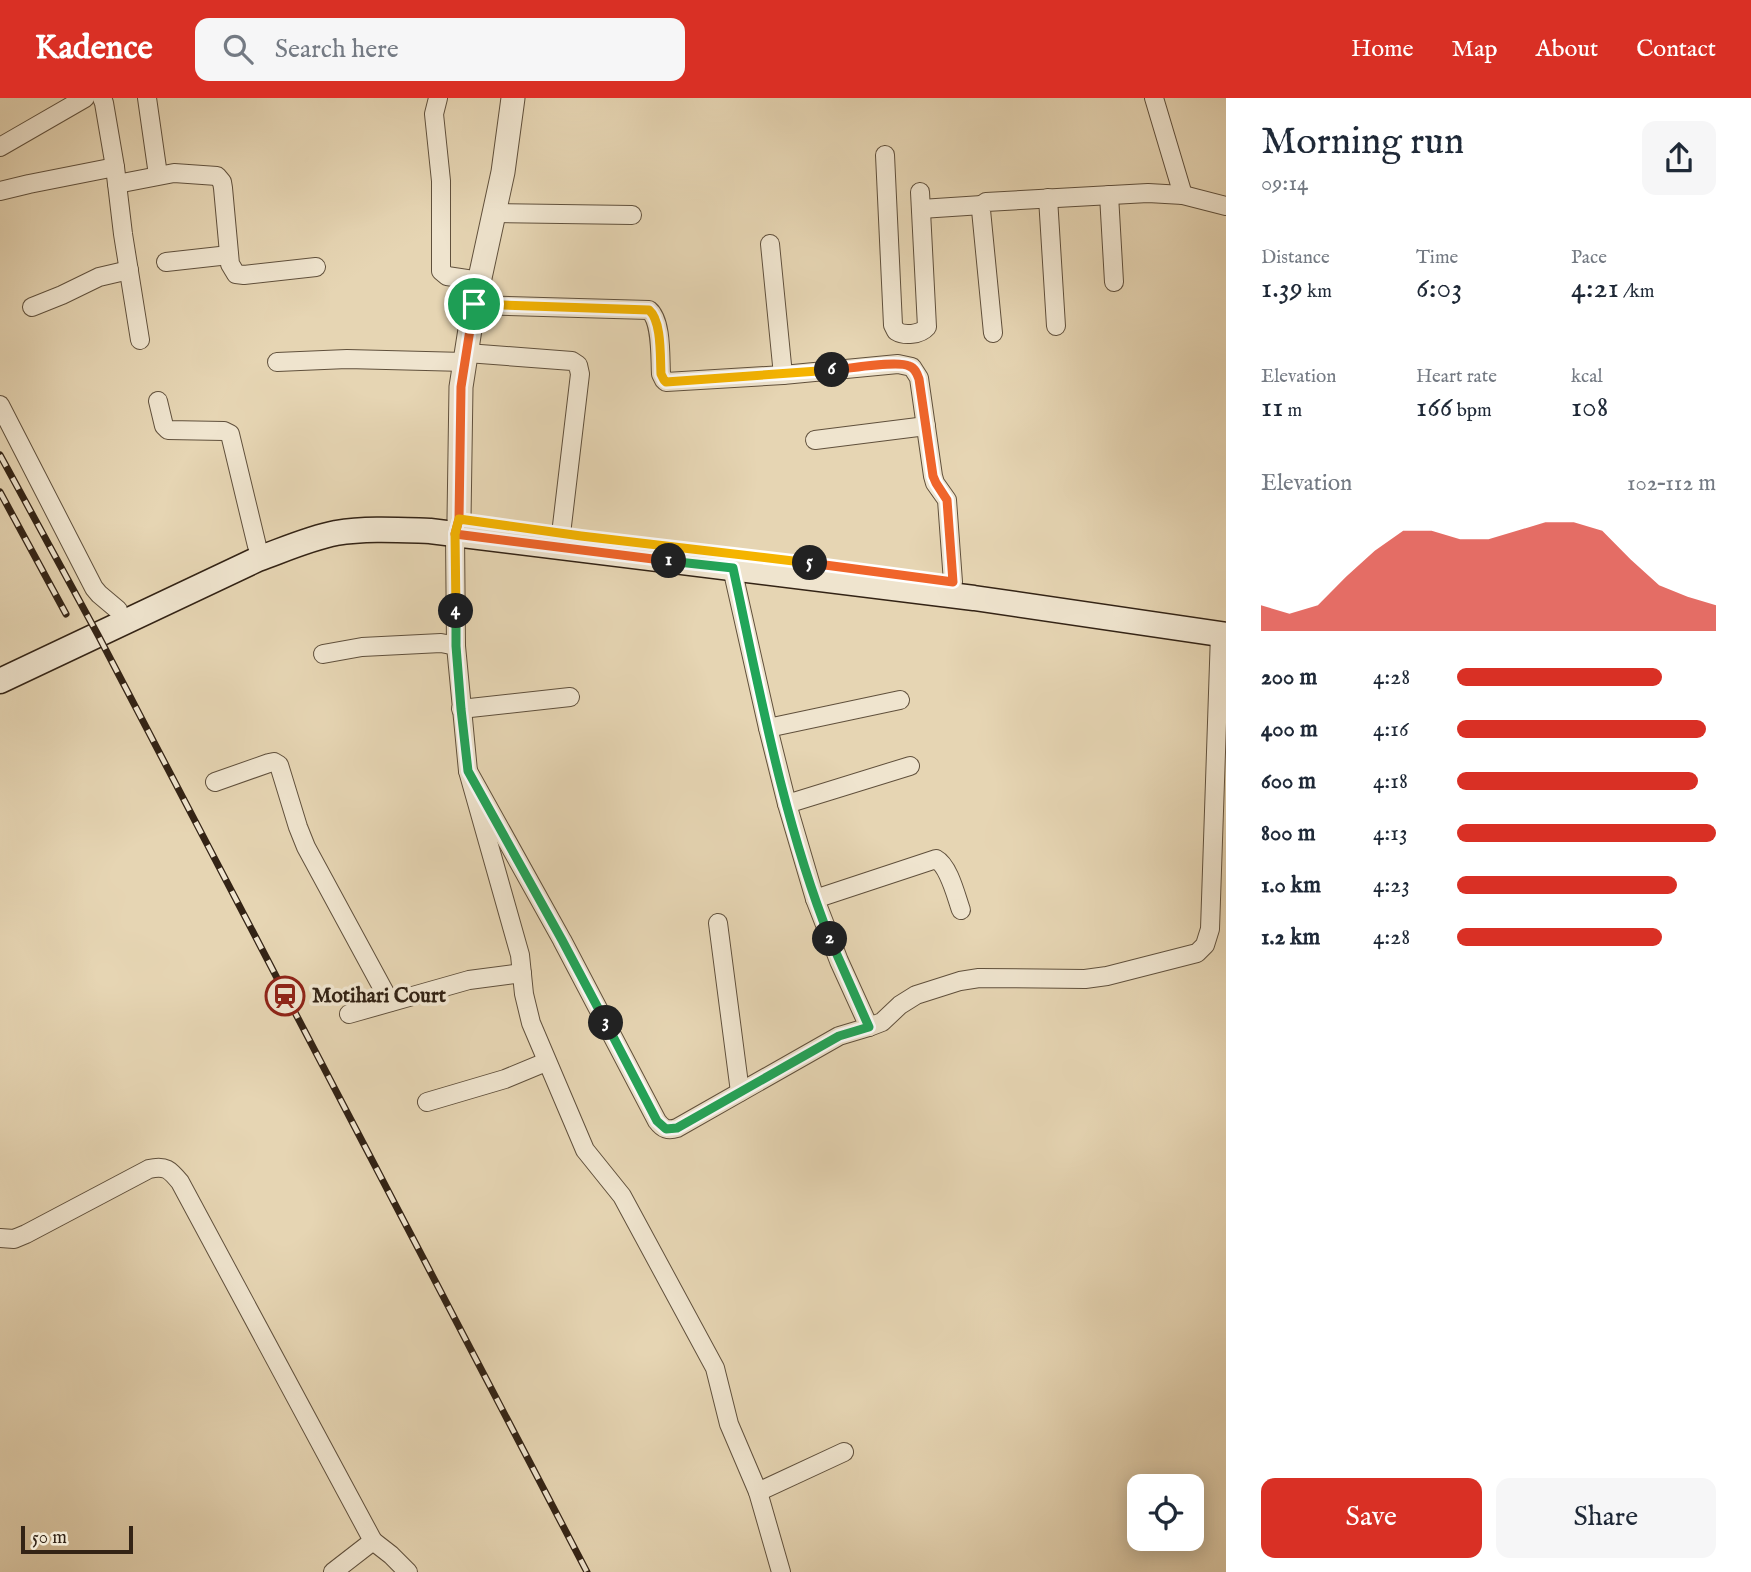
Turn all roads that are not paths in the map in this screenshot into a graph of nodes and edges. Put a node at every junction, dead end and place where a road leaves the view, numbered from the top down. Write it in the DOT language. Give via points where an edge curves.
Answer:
graph roads {
  1 [pos="85,98"];
  2 [pos="102,98"];
  3 [pos="147,98"];
  4 [pos="438,98"];
  5 [pos="513,98"];
  6 [pos="1154,98"];
  7 [pos="0,147"];
  8 [pos="885,155"];
  9 [pos="158,175"];
  10 [pos="116,176"];
  11 [pos="0,191"];
  12 [pos="1109,195"];
  13 [pos="1183,195"];
  14 [pos="1048,198"];
  15 [pos="982,205"];
  16 [pos="1226,206"];
  17 [pos="495,213"];
  18 [pos="632,215"];
  19 [pos="770,244"];
  20 [pos="229,255"];
  21 [pos="166,262"];
  22 [pos="316,267"];
  23 [pos="129,270"];
  24 [pos="480,281"];
  25 [pos="1114,282"];
  26 [pos="474,304"];
  27 [pos="32,307"];
  28 [pos="1056,326"];
  29 [pos="915,333"];
  30 [pos="993,333"];
  31 [pos="140,340"];
  32 [pos="466,357"];
  33 [pos="277,362"];
  34 [pos="915,370"];
  35 [pos="783,374"];
  36 [pos="158,401"];
  37 [pos="0,405"];
  38 [pos="926,426"];
  39 [pos="815,440"];
  40 [pos="457,526"];
  41 [pos="561,534"];
  42 [pos="257,546"];
  43 [pos="733,568"];
  44 [pos="953,582"];
  45 [pos="118,610"];
  46 [pos="1224,629"];
  47 [pos="456,646"];
  48 [pos="323,654"];
  49 [pos="0,666"];
  50 [pos="0,681"];
  51 [pos="570,697"];
  52 [pos="900,700"];
  53 [pos="461,709"];
  54 [pos="768,728"];
  55 [pos="910,766"];
  56 [pos="468,771"];
  57 [pos="215,782"];
  58 [pos="787,804"];
  59 [pos="815,899"];
  60 [pos="961,910"];
  61 [pos="718,923"];
  62 [pos="523,974"];
  63 [pos="390,1002"];
  64 [pos="349,1014"];
  65 [pos="869,1027"];
  66 [pos="546,1062"];
  67 [pos="740,1092"];
  68 [pos="427,1102"];
  69 [pos="0,1238"];
  70 [pos="844,1452"];
  71 [pos="758,1492"];
  72 [pos="373,1541"];
  73 [pos="333,1572"];
  74 [pos="408,1572"];
  75 [pos="781,1572"];
  1 -- 7 [label="street"];
  2 -- 10 [label="street"];
  3 -- 9 [label="street"];
  4 -- 24 [label="street" via="434,114 441,181 441,271"];
  5 -- 17 [label="street"];
  6 -- 13 [label="street"];
  8 -- 29 [label="street" via="893,325 898,333"];
  9 -- 10 [label="street"];
  9 -- 20 [label="street" via="212,174 220,178"];
  10 -- 11 [label="street"];
  10 -- 23 [label="street"];
  12 -- 13 [label="street"];
  12 -- 14 [label="street"];
  12 -- 25 [label="street"];
  13 -- 16 [label="street"];
  14 -- 15 [label="street"];
  14 -- 28 [label="street"];
  15 -- 29 [label="street" via="921,201 927,323 925,330"];
  15 -- 30 [label="street"];
  17 -- 18 [label="street"];
  17 -- 24 [label="street"];
  19 -- 35 [label="street"];
  20 -- 21 [label="street"];
  20 -- 22 [label="street" via="231,267 240,275"];
  23 -- 27 [label="street" via="99,277"];
  23 -- 31 [label="street"];
  24 -- 26 [label="street"];
  26 -- 32 [label="street"];
  26 -- 35 [label="street" via="649,310 657,323 661,374 666,382"];
  29 -- 34 [label="street"];
  32 -- 33 [label="street"];
  32 -- 40 [label="street"];
  32 -- 41 [label="street" via="579,365"];
  34 -- 35 [label="street" via="898,364"];
  34 -- 38 [label="street"];
  36 -- 42 [label="street" via="168,430 230,434"];
  37 -- 45 [label="street" via="94,587"];
  38 -- 39 [label="street"];
  38 -- 44 [label="street" via="934,480 947,500"];
  40 -- 41 [label="main road"];
  40 -- 42 [label="main road" via="413,515 341,519"];
  40 -- 43 [label="main road"];
  40 -- 47 [label="street"];
  40 -- 50 [label="main road" via="336,533 292,547"];
  41 -- 44 [label="main road"];
  42 -- 45 [label="main road"];
  43 -- 46 [label="main road"];
  43 -- 54 [label="street"];
  44 -- 46 [label="main road"];
  45 -- 49 [label="main road"];
  46 -- 65 [label="street" via="1210,929 1205,945 1190,955 1107,976 960,981 908,999"];
  47 -- 48 [label="street" via="441,643"];
  47 -- 53 [label="street"];
  51 -- 53 [label="street"];
  52 -- 54 [label="street"];
  53 -- 56 [label="street"];
  54 -- 58 [label="street"];
  55 -- 58 [label="street"];
  56 -- 62 [label="street"];
  56 -- 67 [label="street" via="661,1126 677,1128"];
  57 -- 63 [label="street" via="269,762 279,765 306,846"];
  58 -- 59 [label="street"];
  59 -- 60 [label="street" via="936,859 943,864"];
  59 -- 65 [label="street"];
  61 -- 67 [label="street"];
  62 -- 63 [label="street" via="469,980"];
  62 -- 66 [label="street" via="527,1008"];
  63 -- 64 [label="street"];
  65 -- 67 [label="street" via="839,1036"];
  66 -- 68 [label="street"];
  66 -- 71 [label="street" via="585,1150 622,1196 715,1368 729,1424"];
  69 -- 72 [label="street" via="26,1234 149,1169 159,1167 174,1174"];
  70 -- 71 [label="street"];
  71 -- 75 [label="street"];
  72 -- 73 [label="street"];
  72 -- 74 [label="street"];
}
